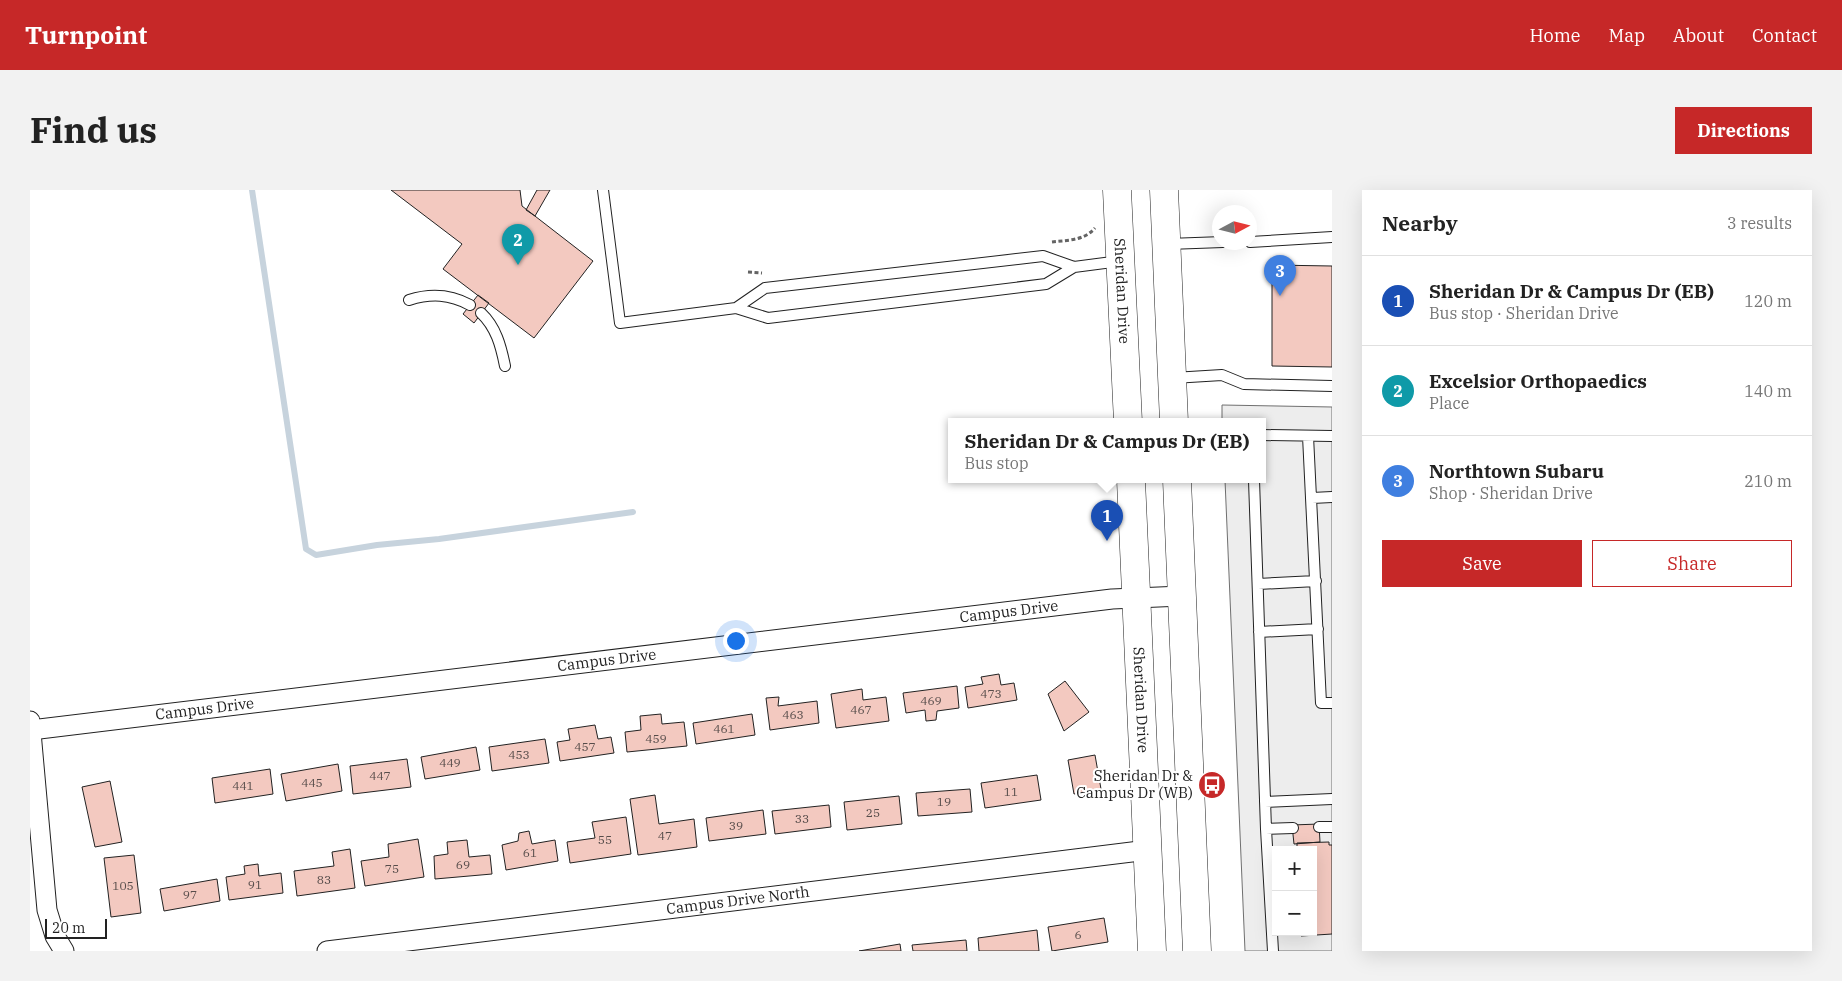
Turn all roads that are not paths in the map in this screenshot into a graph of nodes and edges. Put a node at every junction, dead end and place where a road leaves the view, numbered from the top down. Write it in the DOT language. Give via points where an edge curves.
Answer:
graph roads {
  1 [pos="603,190"];
  2 [pos="1117,190"];
  3 [pos="1164,190"];
  4 [pos="1332,237"];
  5 [pos="1212,242"];
  6 [pos="1257,242"];
  7 [pos="1167,244"];
  8 [pos="1120,261"];
  9 [pos="1074,267"];
  10 [pos="409,300"];
  11 [pos="470,305"];
  12 [pos="736,308"];
  13 [pos="481,313"];
  14 [pos="505,366"];
  15 [pos="1172,378"];
  16 [pos="1332,386"];
  17 [pos="1128,418"];
  18 [pos="1174,418"];
  19 [pos="1266,436"];
  20 [pos="1308,436"];
  21 [pos="1332,436"];
  22 [pos="1131,483"];
  23 [pos="1177,483"];
  24 [pos="1254,483"];
  25 [pos="1332,497"];
  26 [pos="1312,498"];
  27 [pos="1316,581"];
  28 [pos="1258,584"];
  29 [pos="1182,596"];
  30 [pos="1136,598"];
  31 [pos="1318,629"];
  32 [pos="1259,632"];
  33 [pos="1332,703"];
  34 [pos="31,735"];
  35 [pos="1332,799"];
  36 [pos="1265,802"];
  37 [pos="1332,826"];
  38 [pos="1319,827"];
  39 [pos="1293,828"];
  40 [pos="1266,830"];
  41 [pos="1148,850"];
  42 [pos="64,951"];
  43 [pos="327,951"];
  44 [pos="1152,951"];
  45 [pos="1197,951"];
  46 [pos="1273,951"];
  1 -- 12 [label="lane" via="620,323"];
  2 -- 8 [label="main road, Sheridan Drive"];
  3 -- 7 [label="main road"];
  4 -- 6 [label="lane"];
  5 -- 7 [label="lane"];
  7 -- 15 [label="main road"];
  8 -- 9 [label="lane"];
  8 -- 17 [label="main road, Sheridan Drive"];
  9 -- 12 [label="lane" via="1046,284 768,318"];
  9 -- 12 [label="lane" via="1043,256 765,288"];
  10 -- 11 [label="lane" via="437,295"];
  13 -- 14 [label="lane" via="497,337"];
  15 -- 16 [label="lane" via="1222,375 1244,384"];
  15 -- 18 [label="main road"];
  19 -- 20 [label="lane"];
  20 -- 21 [label="lane"];
  20 -- 26 [label="lane"];
  22 -- 30 [label="main road, Sheridan Drive"];
  23 -- 29 [label="main road"];
  24 -- 28 [label="lane"];
  25 -- 26 [label="lane"];
  26 -- 27 [label="lane"];
  27 -- 28 [label="lane"];
  27 -- 31 [label="lane"];
  28 -- 32 [label="lane"];
  29 -- 30 [label="street, Campus Drive"];
  29 -- 45 [label="main road"];
  30 -- 34 [label="street, Campus Drive"];
  30 -- 41 [label="main road, Sheridan Drive"];
  31 -- 32 [label="lane"];
  31 -- 33 [label="lane" via="1321,703"];
  32 -- 36 [label="lane"];
  34 -- 42 [label="street" via="47,910 55,936"];
  35 -- 36 [label="lane"];
  36 -- 40 [label="lane"];
  37 -- 38 [label="lane"];
  39 -- 40 [label="lane"];
  40 -- 46 [label="lane"];
  41 -- 43 [label="street, Campus Drive North"];
  41 -- 44 [label="main road, Sheridan Drive"];
}
